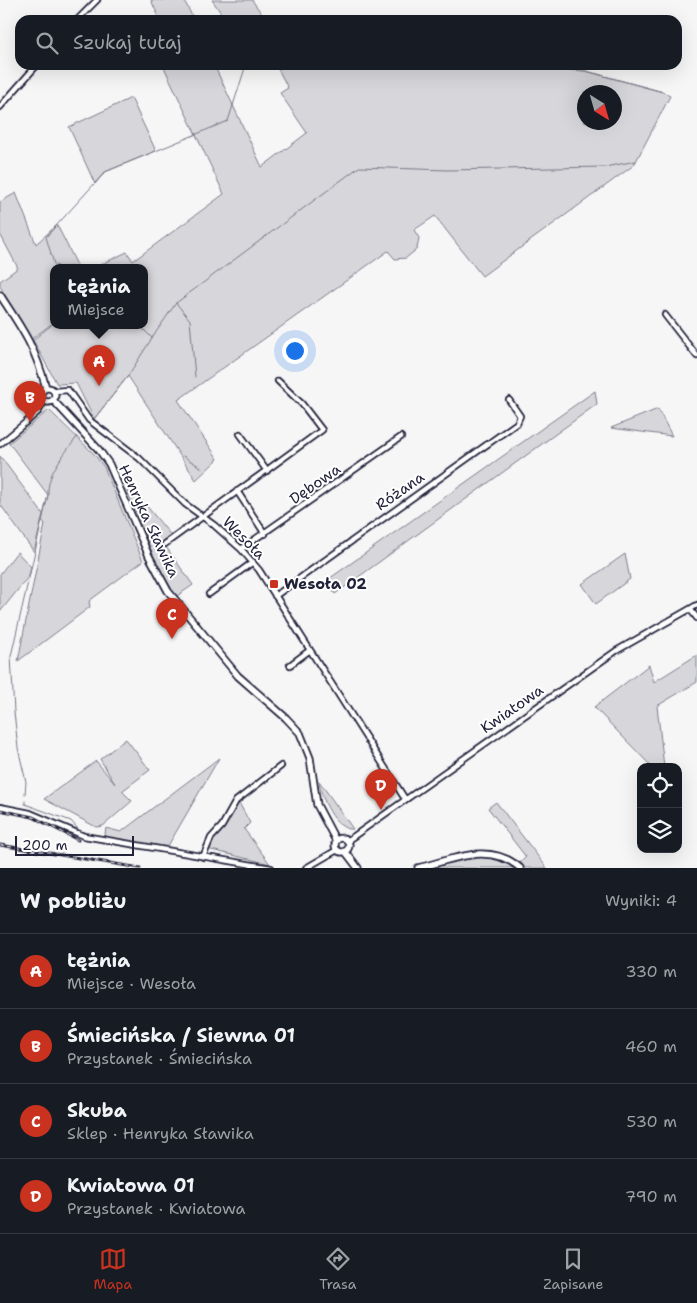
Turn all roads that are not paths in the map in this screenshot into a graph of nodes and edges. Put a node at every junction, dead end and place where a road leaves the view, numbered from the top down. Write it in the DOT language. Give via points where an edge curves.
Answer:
graph roads {
  1 [pos="97,0"];
  2 [pos="82,15"];
  3 [pos="33,70"];
  4 [pos="0,107"];
  5 [pos="0,295"];
  6 [pos="665,315"];
  7 [pos="697,356"];
  8 [pos="278,381"];
  9 [pos="46,388"];
  10 [pos="54,391"];
  11 [pos="53,400"];
  12 [pos="509,400"];
  13 [pos="44,401"];
  14 [pos="240,434"];
  15 [pos="401,437"];
  16 [pos="0,444"];
  17 [pos="267,470"];
  18 [pos="237,491"];
  19 [pos="202,517"];
  20 [pos="265,534"];
  21 [pos="165,544"];
  22 [pos="241,549"];
  23 [pos="253,562"];
  24 [pos="209,594"];
  25 [pos="275,596"];
  26 [pos="697,605"];
  27 [pos="690,609"];
  28 [pos="697,618"];
  29 [pos="310,650"];
  30 [pos="290,665"];
  31 [pos="281,766"];
  32 [pos="405,799"];
  33 [pos="0,807"];
  34 [pos="338,840"];
  35 [pos="347,841"];
  36 [pos="336,850"];
  37 [pos="346,851"];
  38 [pos="203,857"];
  39 [pos="271,868"];
  40 [pos="306,868"];
  41 [pos="358,868"];
  42 [pos="418,868"];
  43 [pos="520,868"];
  1 -- 2 [label="street"];
  3 -- 4 [label="street"];
  5 -- 9 [label="main road" via="30,340"];
  6 -- 7 [label="street"];
  8 -- 17 [label="street" via="322,430"];
  9 -- 10 [label="main road"];
  9 -- 13 [label="main road" via="41,394"];
  10 -- 11 [label="main road"];
  10 -- 19 [label="street, Wesoła" via="68,390 89,420 139,458"];
  11 -- 13 [label="main road"];
  11 -- 34 [label="main road, Henryka Sławika" via="110,464 148,556 168,591 238,676 300,734 310,758 319,810"];
  12 -- 25 [label="street, Różana" via="520,416 517,423"];
  13 -- 16 [label="street" via="38,412"];
  14 -- 17 [label="street"];
  15 -- 20 [label="street, Dębowa"];
  17 -- 18 [label="street"];
  18 -- 19 [label="street"];
  18 -- 20 [label="street"];
  19 -- 21 [label="street"];
  19 -- 22 [label="street, Wesoła"];
  20 -- 22 [label="street, Dębowa"];
  22 -- 23 [label="street, Wesoła"];
  23 -- 24 [label="street"];
  23 -- 25 [label="street, Wesoła"];
  25 -- 29 [label="street, Wesoła"];
  26 -- 27 [label="street, Kwiatowa"];
  27 -- 28 [label="street"];
  27 -- 32 [label="street, Kwiatowa" via="616,651"];
  29 -- 30 [label="street"];
  29 -- 32 [label="street, Wesoła"];
  31 -- 38 [label="street" via="236,801 211,838"];
  32 -- 35 [label="street, Kwiatowa"];
  33 -- 38 [label="street" via="30,813 84,836"];
  34 -- 35 [label="main road"];
  34 -- 36 [label="main road"];
  35 -- 37 [label="main road"];
  36 -- 37 [label="main road"];
  36 -- 40 [label="street"];
  37 -- 41 [label="main road"];
  38 -- 39 [label="street"];
  42 -- 43 [label="main road" via="481,853 501,857"];
}
